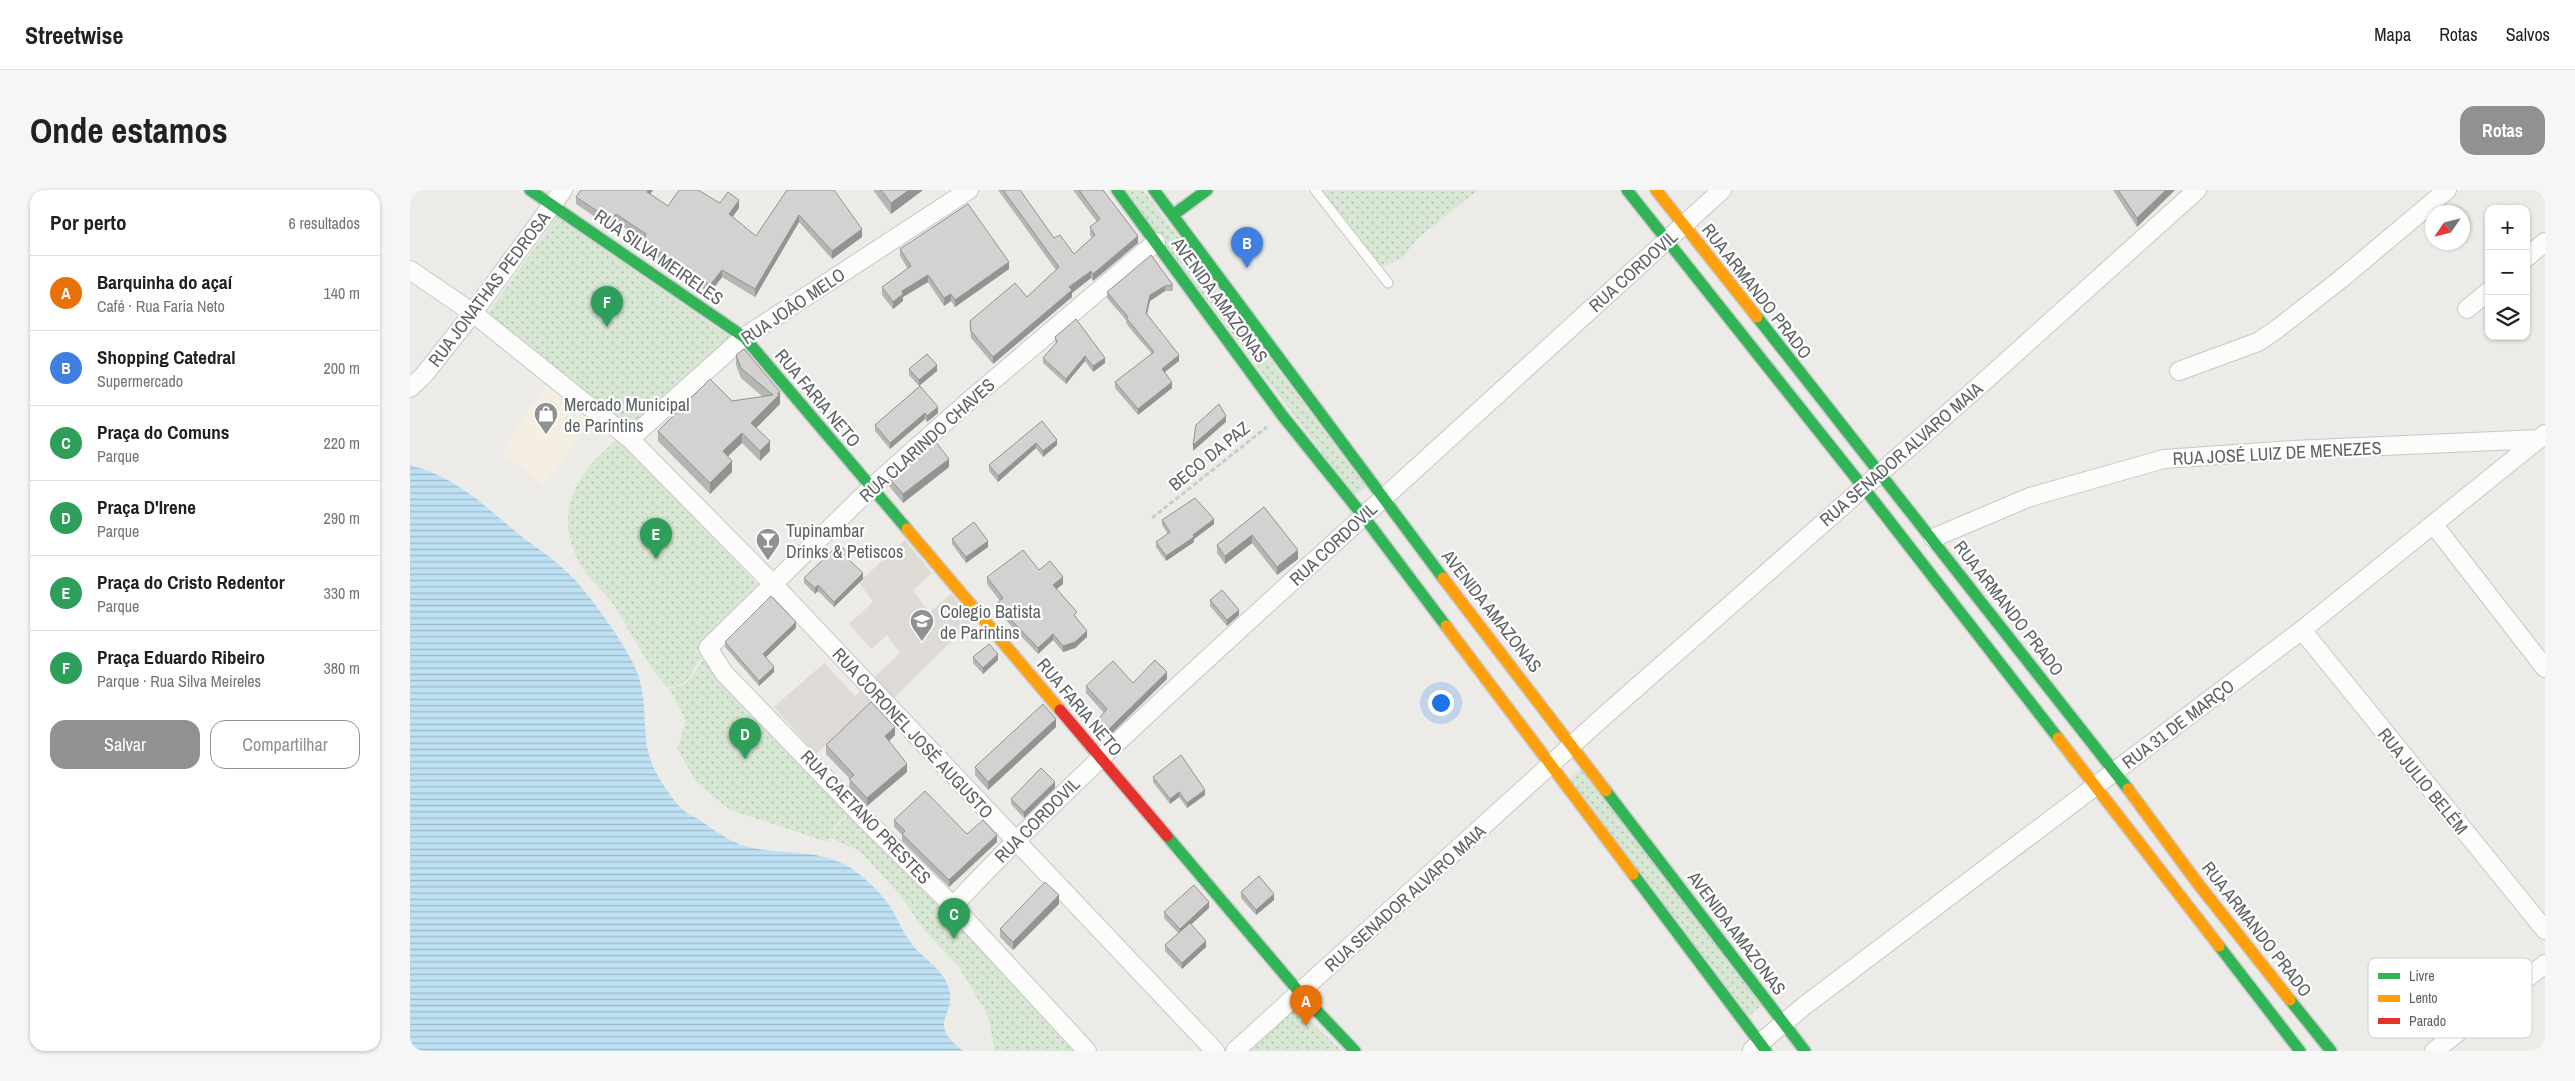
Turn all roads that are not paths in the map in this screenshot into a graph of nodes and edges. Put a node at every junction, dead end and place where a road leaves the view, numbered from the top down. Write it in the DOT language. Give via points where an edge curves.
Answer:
graph roads {
  1 [pos="530,190"];
  2 [pos="563,190"];
  3 [pos="969,190"];
  4 [pos="1117,190"];
  5 [pos="1154,190"];
  6 [pos="1207,190"];
  7 [pos="1315,190"];
  8 [pos="1627,190"];
  9 [pos="1656,190"];
  10 [pos="1722,190"];
  11 [pos="2197,190"];
  12 [pos="2447,190"];
  13 [pos="552,205"];
  14 [pos="1173,216"];
  15 [pos="1683,226"];
  16 [pos="1666,241"];
  17 [pos="1156,242"];
  18 [pos="2545,242"];
  19 [pos="2530,255"];
  20 [pos="410,270"];
  21 [pos="1388,283"];
  22 [pos="2485,294"];
  23 [pos="2467,310"];
  24 [pos="473,313"];
  25 [pos="744,337"];
  26 [pos="2179,371"];
  27 [pos="411,387"];
  28 [pos="2543,437"];
  29 [pos="630,439"];
  30 [pos="1881,472"];
  31 [pos="871,488"];
  32 [pos="1863,488"];
  33 [pos="1382,498"];
  34 [pos="1364,516"];
  35 [pos="2434,524"];
  36 [pos="1933,538"];
  37 [pos="773,584"];
  38 [pos="2302,630"];
  39 [pos="2545,668"];
  40 [pos="724,673"];
  41 [pos="1573,746"];
  42 [pos="1100,758"];
  43 [pos="1552,765"];
  44 [pos="2114,771"];
  45 [pos="2095,788"];
  46 [pos="1014,840"];
  47 [pos="952,906"];
  48 [pos="2545,930"];
  49 [pos="2545,964"];
  50 [pos="2532,974"];
  51 [pos="1300,993"];
  52 [pos="1784,1024"];
  53 [pos="2451,1038"];
  54 [pos="1759,1048"];
  55 [pos="1087,1051"];
  56 [pos="1215,1051"];
  57 [pos="1235,1051"];
  58 [pos="1355,1051"];
  59 [pos="1805,1051"];
  60 [pos="2300,1051"];
  61 [pos="2331,1051"];
  62 [pos="2434,1051"];
  1 -- 13 [label="street, RUA SILVA MEIRELES"];
  2 -- 13 [label="street, RUA JONATHAS PEDROSA"];
  3 -- 25 [label="street, RUA JOÃO MELO"];
  4 -- 17 [label="street, AVENIDA AMAZONAS"];
  5 -- 14 [label="street, AVENIDA AMAZONAS"];
  6 -- 14 [label="street"];
  7 -- 21 [label="lane"];
  8 -- 16 [label="street"];
  9 -- 15 [label="street, RUA ARMANDO PRADO"];
  10 -- 15 [label="street, RUA CORDOVIL"];
  11 -- 30 [label="street, RUA SENADOR ALVARO MAIA"];
  12 -- 26 [label="street" via="2341,279 2258,342"];
  13 -- 24 [label="street, RUA JONATHAS PEDROSA"];
  13 -- 25 [label="street, RUA SILVA MEIRELES"];
  14 -- 33 [label="street, AVENIDA AMAZONAS"];
  15 -- 16 [label="street, RUA CORDOVIL"];
  15 -- 30 [label="street, RUA ARMANDO PRADO"];
  16 -- 32 [label="street"];
  16 -- 33 [label="street, RUA CORDOVIL"];
  17 -- 31 [label="street, RUA CLARINDO CHAVES"];
  17 -- 34 [label="street, AVENIDA AMAZONAS" via="1282,415"];
  18 -- 19 [label="street"];
  20 -- 24 [label="street, RUA CORONEL JOSÉ AUGUSTO"];
  22 -- 23 [label="street"];
  24 -- 27 [label="street, RUA JONATHAS PEDROSA"];
  24 -- 29 [label="street, RUA CORONEL JOSÉ AUGUSTO"];
  25 -- 29 [label="street, RUA JOÃO MELO"];
  25 -- 31 [label="street, RUA FARIA NETO"];
  28 -- 35 [label="street, RUA 31 DE MARÇO"];
  28 -- 36 [label="street, RUA JOSÉ LUIZ DE MENEZES" via="2164,460 2030,498"];
  29 -- 37 [label="street, RUA CORONEL JOSÉ AUGUSTO"];
  30 -- 32 [label="street, RUA SENADOR ALVARO MAIA"];
  30 -- 36 [label="street, RUA ARMANDO PRADO"];
  31 -- 37 [label="street, RUA CLARINDO CHAVES"];
  31 -- 42 [label="street, RUA FARIA NETO"];
  32 -- 41 [label="street, RUA SENADOR ALVARO MAIA"];
  32 -- 45 [label="street"];
  33 -- 34 [label="street, RUA CORDOVIL"];
  33 -- 41 [label="street, AVENIDA AMAZONAS"];
  34 -- 42 [label="street, RUA CORDOVIL"];
  34 -- 43 [label="street, AVENIDA AMAZONAS"];
  35 -- 38 [label="street, RUA 31 DE MARÇO"];
  35 -- 39 [label="street"];
  36 -- 44 [label="street, RUA ARMANDO PRADO"];
  37 -- 40 [label="street, RUA CLARINDO CHAVES" via="708,646 709,653"];
  37 -- 46 [label="street, RUA CORONEL JOSÉ AUGUSTO"];
  38 -- 44 [label="street, RUA 31 DE MARÇO"];
  38 -- 48 [label="street, RUA JULIO BELÉM"];
  40 -- 47 [label="street, RUA CAETANO PRESTES"];
  41 -- 43 [label="street, RUA SENADOR ALVARO MAIA"];
  41 -- 52 [label="street, AVENIDA AMAZONAS"];
  42 -- 46 [label="street, RUA CORDOVIL"];
  42 -- 51 [label="street, RUA FARIA NETO"];
  43 -- 51 [label="street, RUA SENADOR ALVARO MAIA"];
  43 -- 54 [label="street, AVENIDA AMAZONAS"];
  44 -- 45 [label="street, RUA 31 DE MARÇO"];
  44 -- 61 [label="street, RUA ARMANDO PRADO"];
  45 -- 52 [label="street, RUA 31 DE MARÇO"];
  45 -- 60 [label="street"];
  46 -- 47 [label="street, RUA CORDOVIL"];
  46 -- 56 [label="street, RUA CORONEL JOSÉ AUGUSTO"];
  47 -- 55 [label="street, RUA CAETANO PRESTES"];
  49 -- 50 [label="street"];
  51 -- 57 [label="street, RUA SENADOR ALVARO MAIA"];
  51 -- 58 [label="street, RUA FARIA NETO"];
  52 -- 54 [label="street, RUA 31 DE MARÇO"];
  52 -- 59 [label="street, AVENIDA AMAZONAS"];
  53 -- 62 [label="street"];
}
